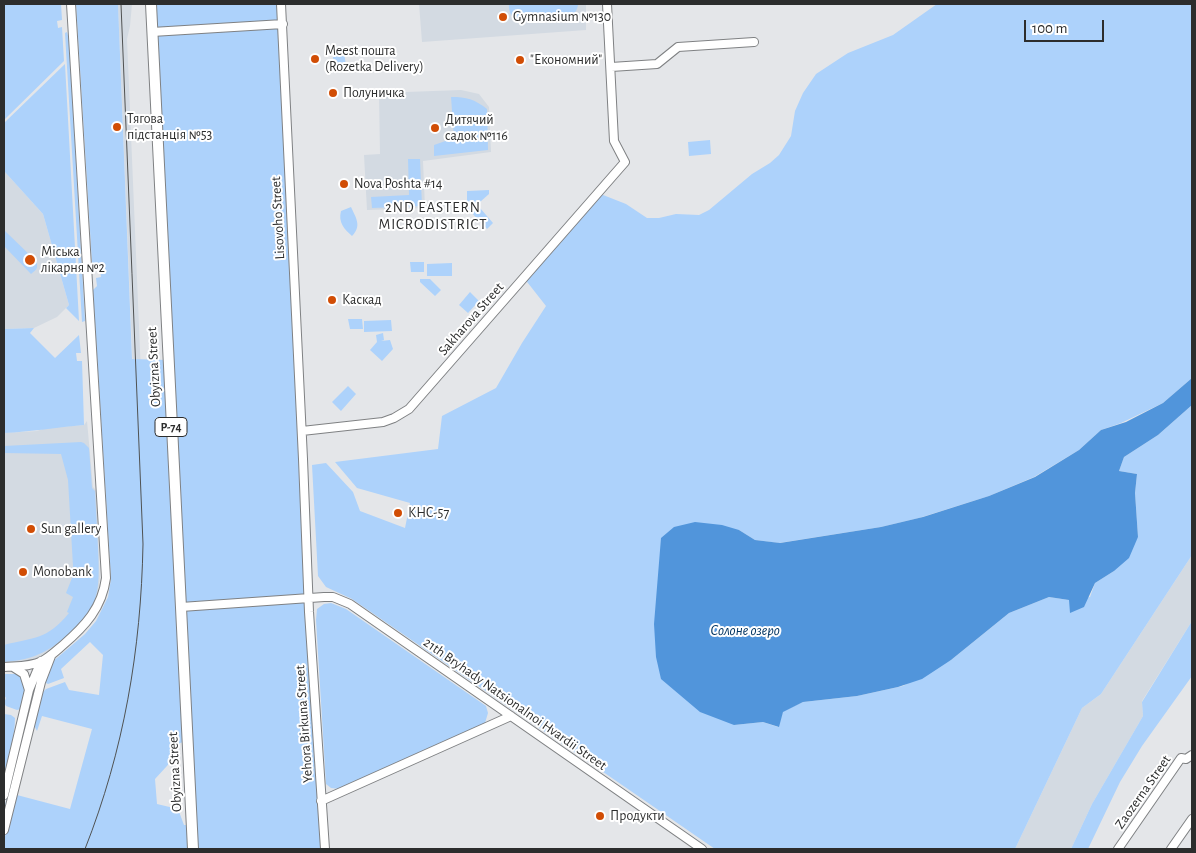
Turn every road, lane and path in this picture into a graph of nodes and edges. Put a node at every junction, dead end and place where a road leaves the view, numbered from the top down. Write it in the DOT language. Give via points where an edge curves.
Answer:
graph roads {
  1 [pos="71,4"];
  2 [pos="151,4"];
  3 [pos="281,4"];
  4 [pos="607,4"];
  5 [pos="283,24"];
  6 [pos="152,32"];
  7 [pos="754,42"];
  8 [pos="611,67"];
  9 [pos="302,432"];
  10 [pos="308,597"];
  11 [pos="181,607"];
  12 [pos="52,654"];
  13 [pos="41,661"];
  14 [pos="7,667"];
  15 [pos="29,690"];
  16 [pos="510,716"];
  17 [pos="1192,755"];
  18 [pos="4,795"];
  19 [pos="321,801"];
  20 [pos="1192,819"];
  21 [pos="4,830"];
  22 [pos="193,849"];
  23 [pos="325,849"];
  24 [pos="702,849"];
  25 [pos="1118,849"];
  26 [pos="1171,849"];
  1 -- 12 [label="street" via="106,578 92,616 82,629"];
  2 -- 6 [label="main road, Obyizna Street / Р-74"];
  3 -- 5 [label="street, Lisovoho Street"];
  4 -- 8 [label="street"];
  5 -- 6 [label="street"];
  5 -- 9 [label="street, Lisovoho Street"];
  6 -- 11 [label="main road, Obyizna Street / Р-74"];
  7 -- 8 [label="street" via="678,47 657,64"];
  8 -- 9 [label="street, Sakharova Street" via="614,141 625,162 409,408 383,422"];
  9 -- 10 [label="street, Lisovoho Street"];
  10 -- 11 [label="street, 21th Bryhady Natsionalnoi Hvardii Street"];
  10 -- 16 [label="street, 21th Bryhady Natsionalnoi Hvardii Street" via="333,597 350,604"];
  10 -- 19 [label="street, Yehora Birkuna Street"];
  11 -- 22 [label="main road, Obyizna Street / Р-74"];
  12 -- 13 [label="street"];
  12 -- 21 [label="street" via="41,682"];
  13 -- 14 [label="street"];
  13 -- 15 [label="street"];
  14 -- 15 [label="street" via="24,674"];
  15 -- 18 [label="street"];
  16 -- 19 [label="street"];
  16 -- 24 [label="street, 21th Bryhady Natsionalnoi Hvardii Street"];
  17 -- 25 [label="street, Zaozerna Street" via="1181,758"];
  19 -- 23 [label="street, Yehora Birkuna Street"];
  20 -- 26 [label="street"];
}
